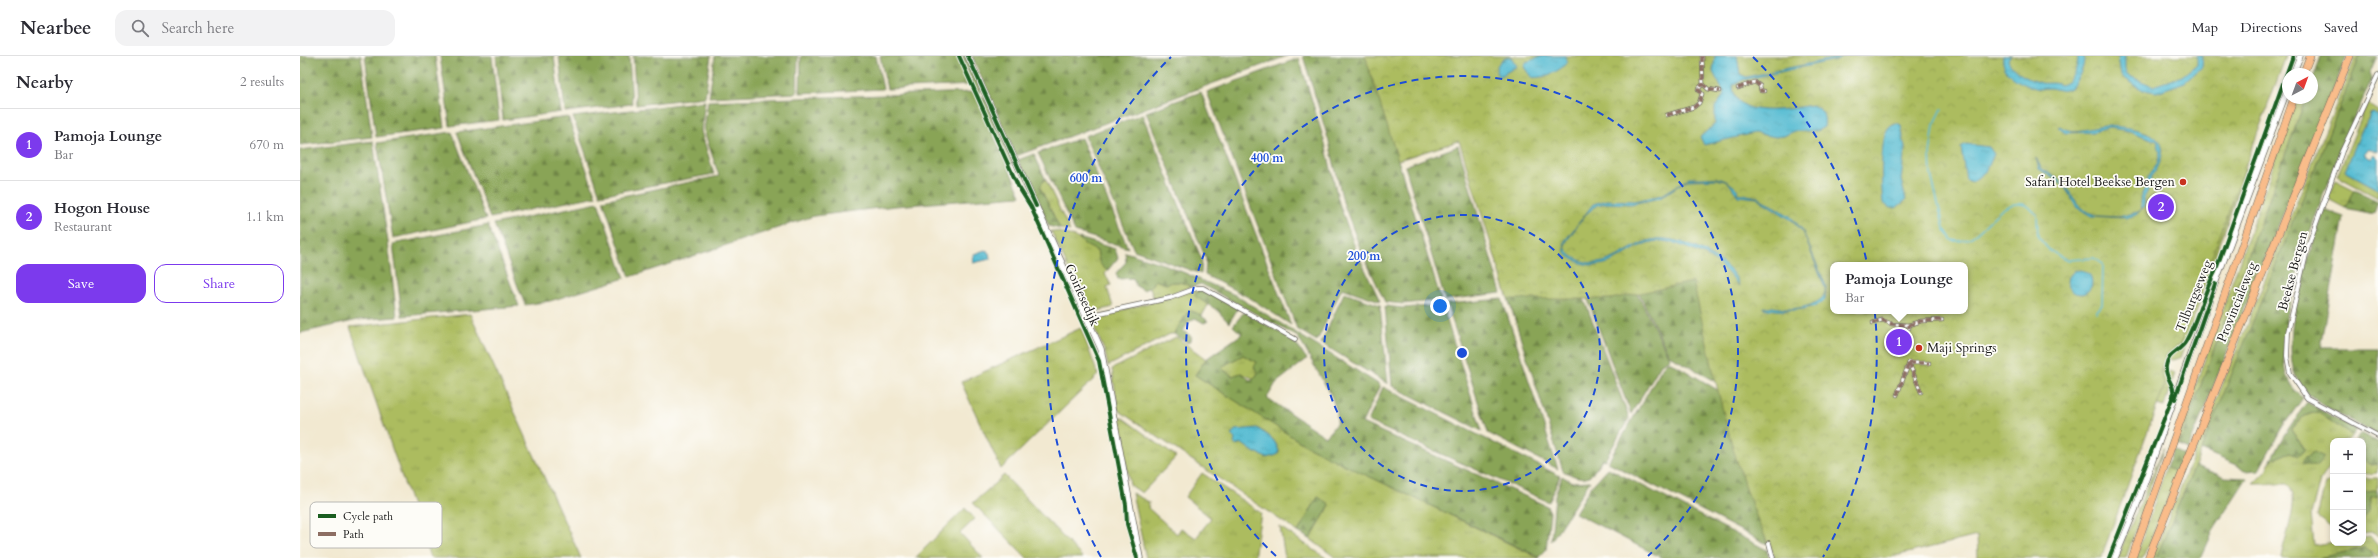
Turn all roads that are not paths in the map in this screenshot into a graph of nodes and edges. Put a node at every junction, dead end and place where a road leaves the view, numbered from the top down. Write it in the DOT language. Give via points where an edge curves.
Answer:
graph roads {
  1 [pos="968,56"];
  2 [pos="1702,56"];
  3 [pos="2300,56"];
  4 [pos="2310,56"];
  5 [pos="2350,56"];
  6 [pos="2295,68"];
  7 [pos="2305,68"];
  8 [pos="2378,75"];
  9 [pos="1703,84"];
  10 [pos="1738,88"];
  11 [pos="1720,91"];
  12 [pos="1764,91"];
  13 [pos="2282,104"];
  14 [pos="2292,104"];
  15 [pos="1667,115"];
  16 [pos="1086,316"];
  17 [pos="1942,320"];
  18 [pos="1873,323"];
  19 [pos="1295,339"];
  20 [pos="1929,362"];
  21 [pos="1909,363"];
  22 [pos="1921,392"];
  23 [pos="1897,395"];
  24 [pos="2378,436"];
  25 [pos="1769,543"];
  26 [pos="1140,558"];
  27 [pos="1773,558"];
  28 [pos="2115,558"];
  29 [pos="2132,558"];
  30 [pos="2148,558"];
  1 -- 16 [label="street, Goirlesedijk"];
  2 -- 9 [label="street"];
  3 -- 6 [label="street"];
  4 -- 7 [label="highway"];
  5 -- 30 [label="highway, Provincialeweg"];
  8 -- 24 [label="street, Beekse Bergen" via="2342,151 2308,246 2288,332 2287,356 2290,373 2306,398"];
  9 -- 11 [label="street" via="1708,89"];
  9 -- 15 [label="street" via="1698,89 1702,94 1700,103"];
  10 -- 12 [label="street" via="1755,82 1761,91"];
  13 -- 28 [label="street, Tilburgseweg"];
  14 -- 29 [label="highway, Provincialeweg"];
  16 -- 19 [label="street, Goirlesedijk" via="1170,298 1203,288"];
  16 -- 26 [label="street, Goirlesedijk" via="1101,350 1106,369"];
  17 -- 18 [label="street" via="1921,321 1909,326 1882,320"];
  20 -- 21 [label="street"];
  21 -- 22 [label="street"];
  21 -- 23 [label="street"];
  25 -- 27 [label="street"];
}
